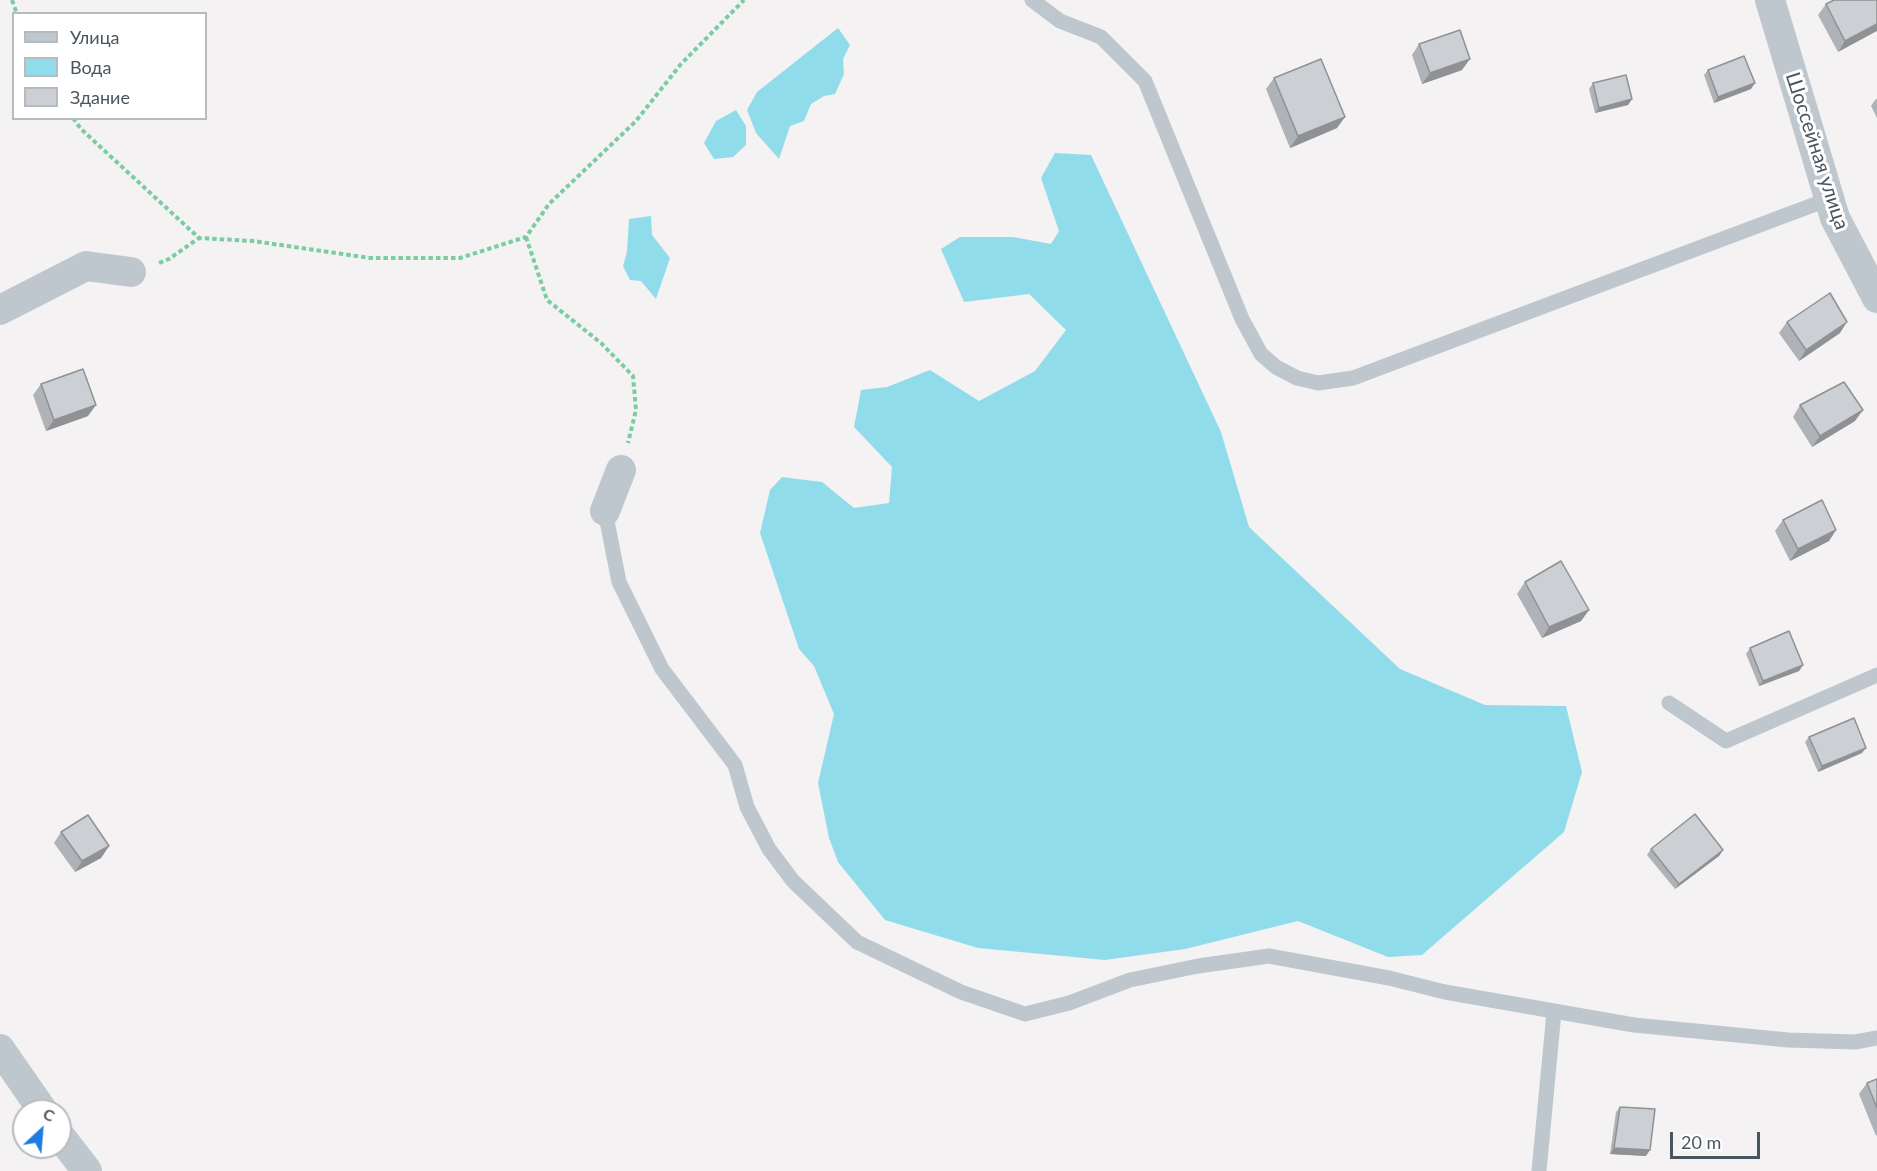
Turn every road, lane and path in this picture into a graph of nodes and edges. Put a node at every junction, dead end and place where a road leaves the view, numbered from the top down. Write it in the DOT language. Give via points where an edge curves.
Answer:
graph roads {
  1 [pos="744,0"];
  2 [pos="1032,0"];
  3 [pos="1770,0"];
  4 [pos="74,120"];
  5 [pos="1829,199"];
  6 [pos="526,237"];
  7 [pos="199,238"];
  8 [pos="131,272"];
  9 [pos="1877,298"];
  10 [pos="0,310"];
  11 [pos="621,470"];
  12 [pos="605,511"];
  13 [pos="1877,675"];
  14 [pos="1669,703"];
  15 [pos="1554,1012"];
  16 [pos="1877,1038"];
  17 [pos="0,1049"];
  18 [pos="35,1099"];
  19 [pos="72,1152"];
  20 [pos="87,1171"];
  21 [pos="1539,1171"];
  1 -- 6 [label="path" via="681,64 636,121 549,204"];
  2 -- 5 [label="lane" via="1060,21 1101,37 1144,81 1242,319 1261,354 1297,378 1318,383 1353,378"];
  3 -- 5 [label="street, Шоссейная улица"];
  4 -- 7 [label="path"];
  5 -- 9 [label="street, Шоссейная улица"];
  6 -- 7 [label="path" via="460,258 369,258 253,240"];
  6 -- 11 [label="path" via="547,300 601,343 633,376 636,410"];
  7 -- 8 [label="path" via="170,259"];
  8 -- 10 [label="street" via="86,266"];
  11 -- 12 [label="street"];
  12 -- 15 [label="lane" via="620,582 662,669 735,765 747,807 769,849 793,881 857,942 961,992 1024,1014 1069,1003 1130,980 1269,956"];
  13 -- 14 [label="lane" via="1726,741"];
  15 -- 16 [label="lane" via="1634,1025 1788,1040 1855,1042"];
  15 -- 21 [label="lane"];
  17 -- 18 [label="street"];
  19 -- 20 [label="street"];
}
